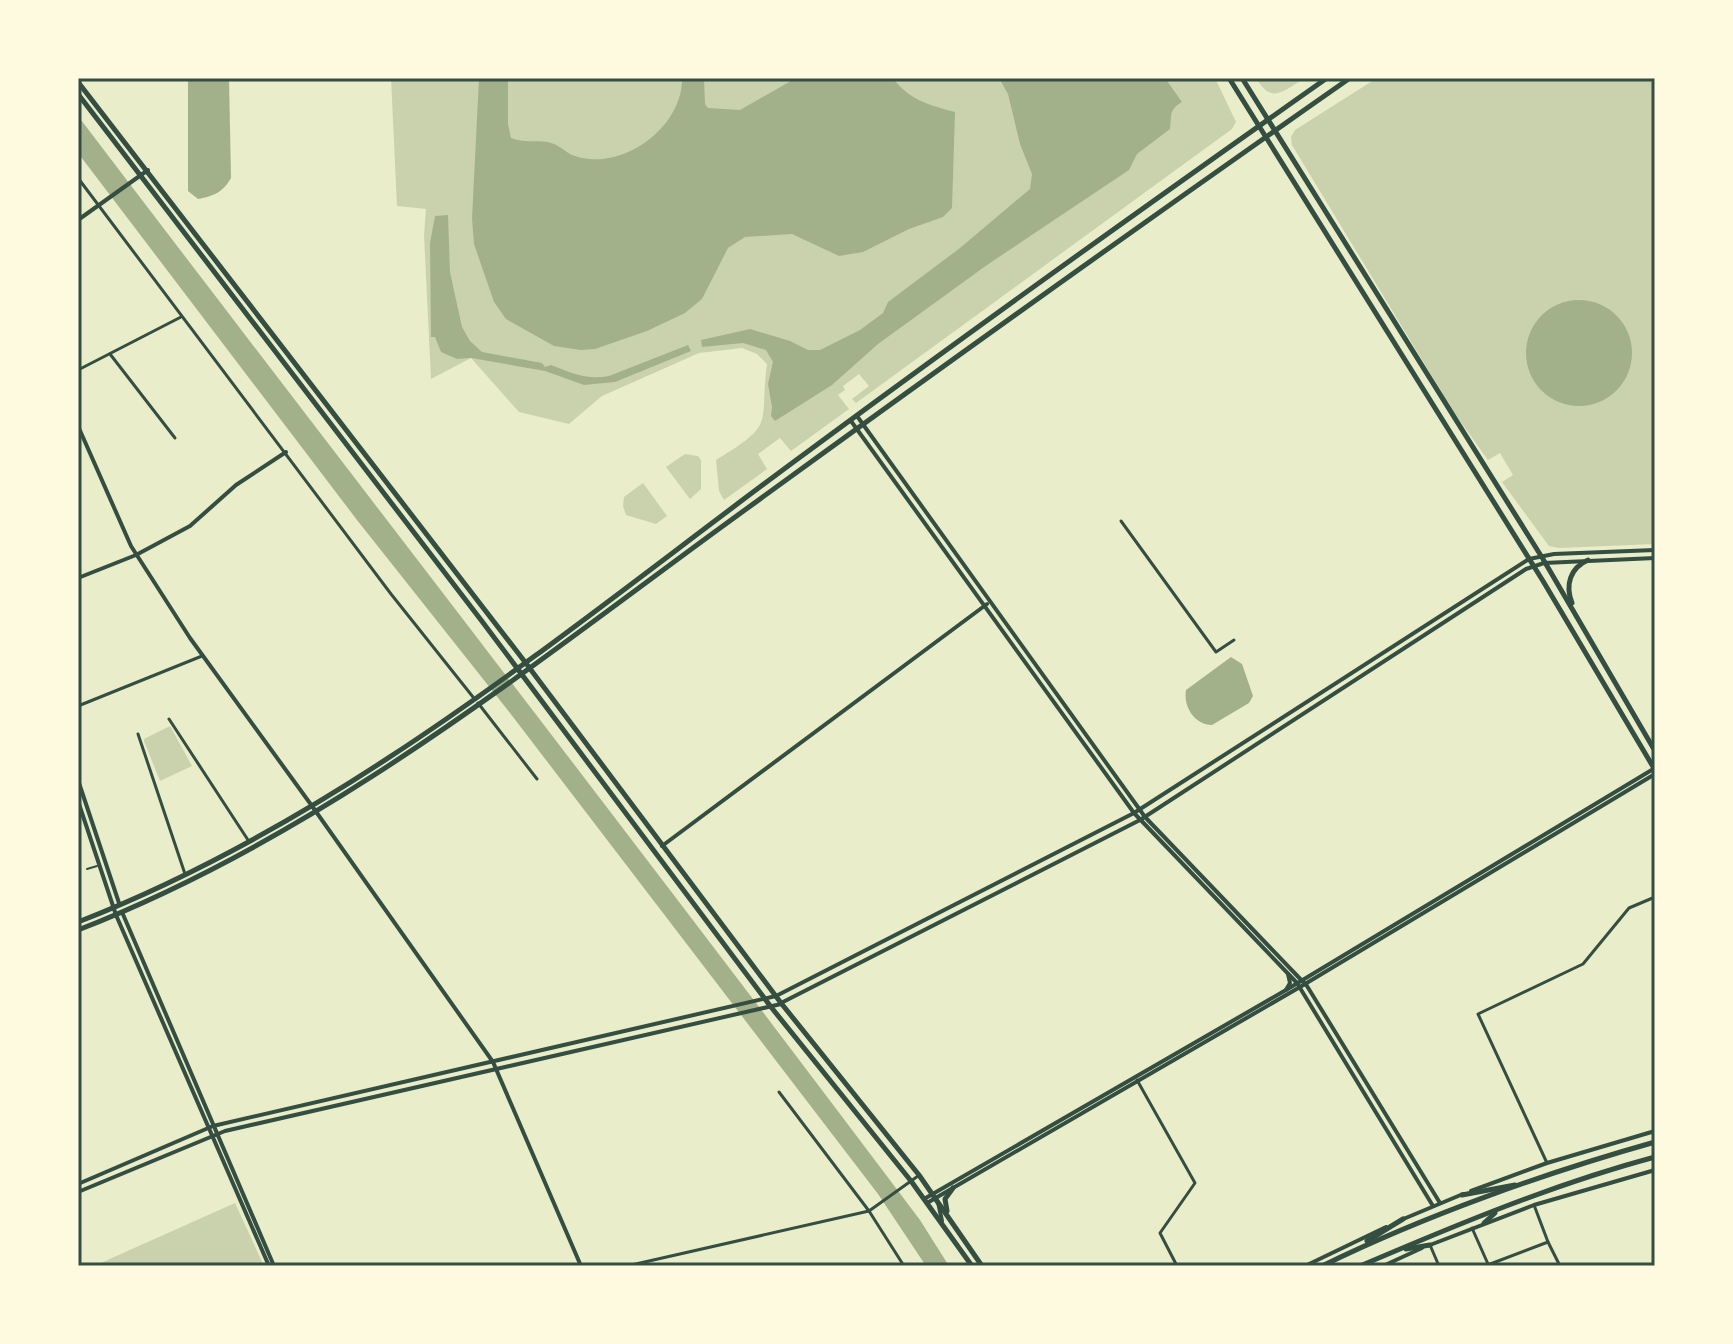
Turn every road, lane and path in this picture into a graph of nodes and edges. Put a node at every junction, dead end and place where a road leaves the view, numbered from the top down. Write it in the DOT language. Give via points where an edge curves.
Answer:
graph roads {
  1 [pos="1229,78"];
  2 [pos="1242,78"];
  3 [pos="1327,78"];
  4 [pos="1350,78"];
  5 [pos="78,82"];
  6 [pos="78,94"];
  7 [pos="1269,119"];
  8 [pos="1259,126"];
  9 [pos="1276,130"];
  10 [pos="1266,136"];
  11 [pos="148,170"];
  12 [pos="139,177"];
  13 [pos="78,178"];
  14 [pos="102,205"];
  15 [pos="78,220"];
  16 [pos="182,316"];
  17 [pos="110,354"];
  18 [pos="78,370"];
  19 [pos="857,416"];
  20 [pos="851,421"];
  21 [pos="863,424"];
  22 [pos="78,426"];
  23 [pos="856,428"];
  24 [pos="175,438"];
  25 [pos="286,452"];
  26 [pos="1121,521"];
  27 [pos="1655,550"];
  28 [pos="136,555"];
  29 [pos="1540,555"];
  30 [pos="1655,558"];
  31 [pos="1529,559"];
  32 [pos="1588,560"];
  33 [pos="1544,563"];
  34 [pos="1533,566"];
  35 [pos="78,578"];
  36 [pos="990,602"];
  37 [pos="985,606"];
  38 [pos="1579,622"];
  39 [pos="1234,640"];
  40 [pos="202,656"];
  41 [pos="528,665"];
  42 [pos="518,672"];
  43 [pos="477,702"];
  44 [pos="78,706"];
  45 [pos="169,719"];
  46 [pos="138,734"];
  47 [pos="1655,751"];
  48 [pos="1655,770"];
  49 [pos="537,779"];
  50 [pos="78,780"];
  51 [pos="78,801"];
  52 [pos="314,809"];
  53 [pos="1140,810"];
  54 [pos="1134,813"];
  55 [pos="1143,818"];
  56 [pos="249,841"];
  57 [pos="662,846"];
  58 [pos="99,865"];
  59 [pos="87,869"];
  60 [pos="185,874"];
  61 [pos="1655,897"];
  62 [pos="118,909"];
  63 [pos="78,922"];
  64 [pos="78,930"];
  65 [pos="1289,970"];
  66 [pos="1300,983"];
  67 [pos="1286,992"];
  68 [pos="776,996"];
  69 [pos="766,1000"];
  70 [pos="781,1003"];
  71 [pos="771,1007"];
  72 [pos="493,1062"];
  73 [pos="497,1069"];
  74 [pos="1137,1080"];
  75 [pos="779,1092"];
  76 [pos="211,1127"];
  77 [pos="1655,1131"];
  78 [pos="214,1134"];
  79 [pos="1655,1142"];
  80 [pos="1654,1157"];
  81 [pos="1547,1163"];
  82 [pos="1655,1170"];
  83 [pos="919,1175"];
  84 [pos="911,1181"];
  85 [pos="1532,1182"];
  86 [pos="78,1184"];
  87 [pos="951,1186"];
  88 [pos="78,1192"];
  89 [pos="1462,1195"];
  90 [pos="936,1197"];
  91 [pos="926,1201"];
  92 [pos="1440,1203"];
  93 [pos="1534,1205"];
  94 [pos="1433,1206"];
  95 [pos="1501,1208"];
  96 [pos="869,1211"];
  97 [pos="949,1215"];
  98 [pos="1403,1219"];
  99 [pos="942,1223"];
  100 [pos="1484,1223"];
  101 [pos="1472,1228"];
  102 [pos="1548,1242"];
  103 [pos="1430,1245"];
  104 [pos="1349,1252"];
  105 [pos="1393,1252"];
  106 [pos="1486,1265"];
  107 [pos="271,1266"];
  108 [pos="581,1266"];
  109 [pos="627,1266"];
  110 [pos="904,1266"];
  111 [pos="972,1266"];
  112 [pos="982,1266"];
  113 [pos="1177,1266"];
  114 [pos="1305,1266"];
  115 [pos="1322,1266"];
  116 [pos="1360,1266"];
  117 [pos="1383,1266"];
  118 [pos="1439,1266"];
  119 [pos="1560,1266"];
  1 -- 8 [label="main road"];
  2 -- 7 [label="main road"];
  3 -- 7 [label="main road"];
  4 -- 9 [label="main road"];
  5 -- 11 [label="main road"];
  6 -- 12 [label="main road"];
  7 -- 8 [label="main road"];
  7 -- 9 [label="main road"];
  8 -- 10 [label="main road"];
  8 -- 19 [label="main road"];
  9 -- 10 [label="main road"];
  9 -- 29 [label="main road"];
  10 -- 21 [label="main road"];
  10 -- 31 [label="main road"];
  11 -- 12 [label="main road"];
  11 -- 41 [label="main road"];
  12 -- 14 [label="main road"];
  12 -- 42 [label="main road"];
  13 -- 14 [label="street"];
  14 -- 15 [label="main road"];
  14 -- 16 [label="street"];
  16 -- 17 [label="street"];
  16 -- 25 [label="street"];
  17 -- 18 [label="street"];
  17 -- 24 [label="street"];
  19 -- 20 [label="main road"];
  19 -- 21 [label="main road"];
  20 -- 23 [label="main road"];
  20 -- 41 [label="main road"];
  21 -- 23 [label="main road"];
  21 -- 36 [label="main road"];
  22 -- 28 [label="main road"];
  23 -- 37 [label="main road"];
  23 -- 41 [label="main road"];
  25 -- 28 [label="main road" via="236,485 190,526"];
  25 -- 43 [label="street"];
  26 -- 39 [label="street" via="1216,652"];
  27 -- 29 [label="main road"];
  28 -- 35 [label="main road"];
  28 -- 40 [label="main road"];
  29 -- 31 [label="main road"];
  29 -- 33 [label="main road"];
  30 -- 32 [label="main road"];
  31 -- 34 [label="main road"];
  31 -- 53 [label="main road"];
  32 -- 33 [label="main road"];
  32 -- 38 [label="main road" via="1576,568 1568,586"];
  33 -- 34 [label="main road"];
  33 -- 38 [label="main road"];
  34 -- 48 [label="main road"];
  34 -- 55 [label="main road"];
  36 -- 37 [label="main road"];
  36 -- 53 [label="main road"];
  37 -- 54 [label="main road"];
  37 -- 57 [label="main road"];
  38 -- 47 [label="main road"];
  40 -- 44 [label="street"];
  40 -- 52 [label="main road"];
  41 -- 42 [label="main road"];
  41 -- 57 [label="main road"];
  42 -- 43 [label="main road"];
  42 -- 69 [label="main road"];
  43 -- 49 [label="street"];
  43 -- 52 [label="main road"];
  45 -- 56 [label="street"];
  46 -- 60 [label="street"];
  48 -- 66 [label="main road"];
  50 -- 62 [label="main road"];
  51 -- 58 [label="main road"];
  52 -- 56 [label="main road"];
  52 -- 62 [label="main road" via="231,860 133,907"];
  52 -- 72 [label="main road"];
  53 -- 54 [label="main road"];
  53 -- 55 [label="main road"];
  54 -- 55 [label="main road"];
  54 -- 68 [label="main road"];
  55 -- 65 [label="main road"];
  55 -- 70 [label="main road"];
  56 -- 60 [label="main road"];
  57 -- 68 [label="main road"];
  58 -- 59 [label="lane"];
  58 -- 62 [label="main road"];
  60 -- 62 [label="main road"];
  61 -- 81 [label="street" via="1629,908 1583,964 1478,1014"];
  62 -- 63 [label="main road"];
  62 -- 64 [label="main road"];
  62 -- 76 [label="main road"];
  65 -- 66 [label="main road"];
  65 -- 67 [label="main road"];
  66 -- 67 [label="main road"];
  66 -- 92 [label="main road"];
  66 -- 94 [label="main road"];
  67 -- 74 [label="main road"];
  68 -- 69 [label="main road"];
  68 -- 70 [label="main road"];
  69 -- 71 [label="main road"];
  69 -- 72 [label="main road"];
  70 -- 71 [label="main road"];
  70 -- 83 [label="main road"];
  71 -- 73 [label="main road"];
  71 -- 84 [label="main road"];
  72 -- 73 [label="main road"];
  72 -- 76 [label="main road"];
  73 -- 78 [label="main road"];
  73 -- 108 [label="main road"];
  74 -- 87 [label="main road"];
  74 -- 113 [label="street" via="1195,1183 1160,1233"];
  75 -- 96 [label="street"];
  76 -- 78 [label="main road"];
  76 -- 86 [label="main road"];
  77 -- 81 [label="main road"];
  78 -- 88 [label="main road"];
  78 -- 107 [label="main road"];
  79 -- 85 [label="main road"];
  80 -- 95 [label="main road"];
  81 -- 89 [label="main road"];
  82 -- 93 [label="main road"];
  83 -- 84 [label="street"];
  83 -- 90 [label="main road"];
  84 -- 91 [label="main road"];
  84 -- 96 [label="street"];
  85 -- 89 [label="main road"];
  85 -- 104 [label="main road"];
  87 -- 90 [label="main road"];
  87 -- 97 [label="main road" via="945,1199"];
  89 -- 92 [label="main road"];
  90 -- 91 [label="main road"];
  90 -- 97 [label="main road"];
  90 -- 99 [label="main road"];
  91 -- 99 [label="main road"];
  92 -- 94 [label="main road"];
  93 -- 100 [label="main road"];
  93 -- 102 [label="street"];
  94 -- 98 [label="main road"];
  95 -- 100 [label="main road"];
  95 -- 105 [label="main road"];
  96 -- 109 [label="street"];
  96 -- 110 [label="street"];
  97 -- 112 [label="main road"];
  98 -- 104 [label="main road"];
  98 -- 114 [label="main road"];
  99 -- 111 [label="main road"];
  100 -- 101 [label="main road"];
  101 -- 103 [label="main road"];
  101 -- 106 [label="street"];
  102 -- 106 [label="street"];
  102 -- 119 [label="street"];
  103 -- 105 [label="main road"];
  103 -- 117 [label="main road"];
  103 -- 118 [label="street"];
  104 -- 115 [label="main road"];
  105 -- 116 [label="main road"];
}
